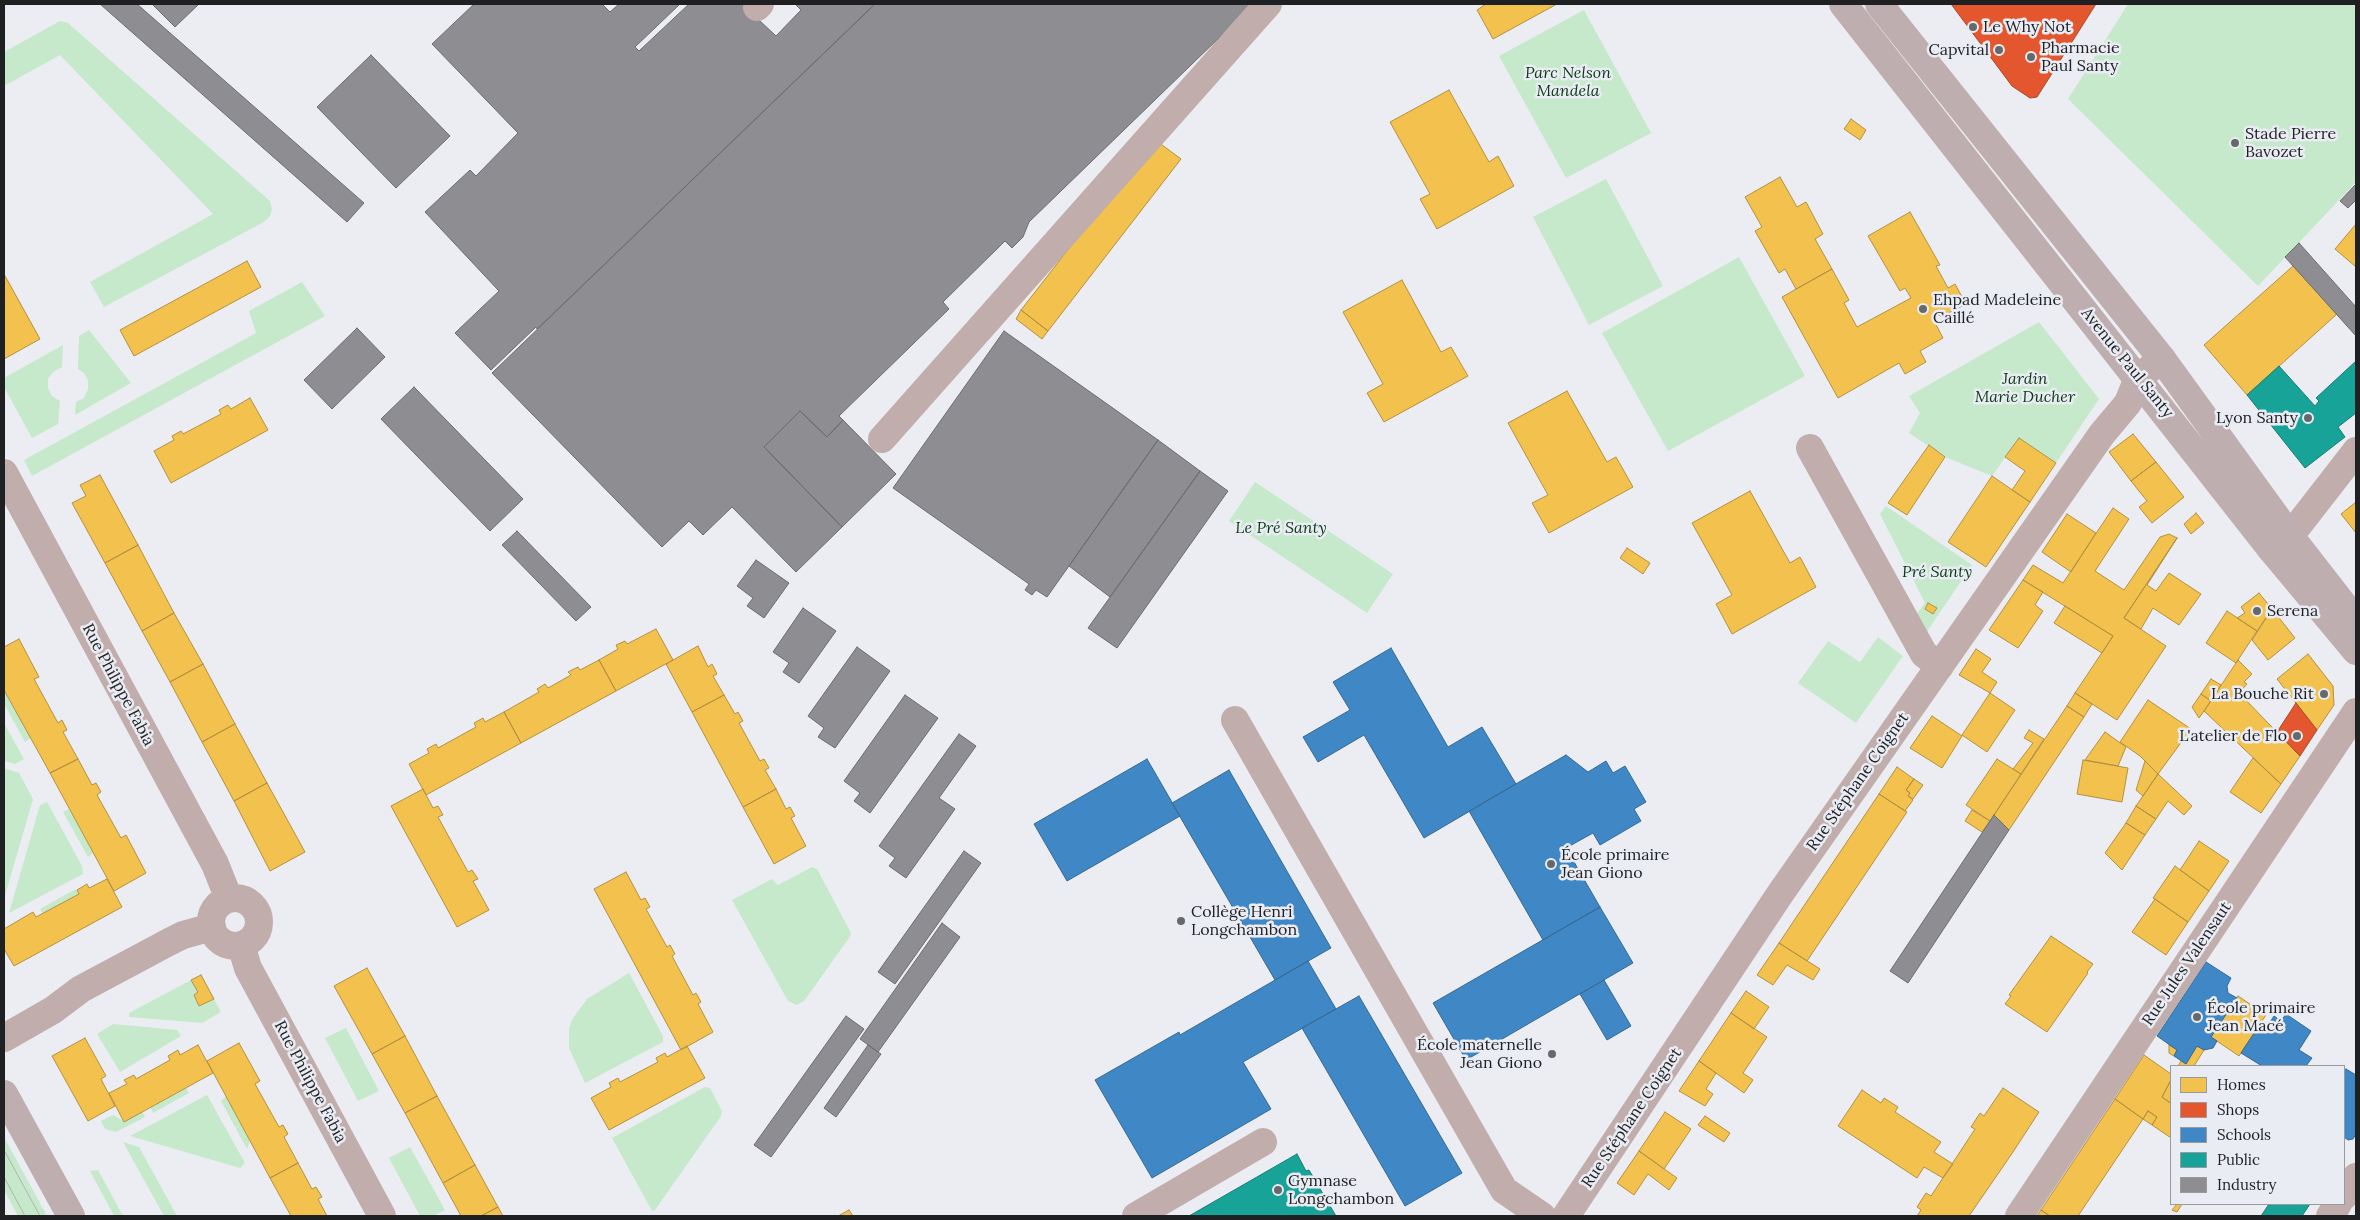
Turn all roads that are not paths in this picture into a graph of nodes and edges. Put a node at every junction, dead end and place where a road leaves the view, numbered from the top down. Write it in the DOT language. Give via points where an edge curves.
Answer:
graph roads {
  1 [pos="1268,4"];
  2 [pos="1843,4"];
  3 [pos="1880,4"];
  4 [pos="2162,359"];
  5 [pos="2138,378"];
  6 [pos="882,439"];
  7 [pos="1810,448"];
  8 [pos="2356,451"];
  9 [pos="4,473"];
  10 [pos="2280,542"];
  11 [pos="2356,621"];
  12 [pos="2356,651"];
  13 [pos="1940,666"];
  14 [pos="2356,712"];
  15 [pos="1235,720"];
  16 [pos="229,899"];
  17 [pos="212,928"];
  18 [pos="241,946"];
  19 [pos="4,1038"];
  20 [pos="4,1094"];
  21 [pos="1263,1142"];
  22 [pos="2356,1177"];
  23 [pos="2345,1194"];
  24 [pos="2337,1205"];
  25 [pos="71,1216"];
  26 [pos="382,1216"];
  27 [pos="1136,1216"];
  28 [pos="1542,1216"];
  29 [pos="1566,1216"];
  30 [pos="2019,1216"];
  31 [pos="2330,1216"];
  1 -- 6 [label="street"];
  2 -- 5 [label="main road, Avenue Paul Santy"];
  3 -- 4 [label="main road, Avenue Paul Santy"];
  4 -- 5 [label="street, Rue Stéphane Coignet"];
  4 -- 10 [label="main road, Avenue Paul Santy"];
  5 -- 10 [label="main road, Avenue Paul Santy"];
  5 -- 13 [label="street, Rue Stéphane Coignet" via="2128,403 2102,434"];
  7 -- 13 [label="street" via="1924,654"];
  8 -- 10 [label="street"];
  9 -- 16 [label="street, Rue Philippe Fabia" via="215,864"];
  10 -- 11 [label="main road, Avenue Paul Santy"];
  10 -- 12 [label="main road, Avenue Paul Santy"];
  13 -- 29 [label="street, Rue Stéphane Coignet" via="1780,894"];
  14 -- 30 [label="street, Rue Jules Valensaut"];
  15 -- 28 [label="street" via="1504,1190"];
  16 -- 17 [label="street" via="217,907 211,920"];
  16 -- 18 [label="street" via="246,901 257,912 258,929 249,942"];
  17 -- 18 [label="street" via="219,941"];
  17 -- 19 [label="street" via="182,935 161,946 81,989 53,1010"];
  18 -- 26 [label="street, Rue Philippe Fabia" via="248,968"];
  20 -- 25 [label="main road"];
  21 -- 27 [label="street"];
  22 -- 23 [label="street"];
  24 -- 31 [label="street"];
}
